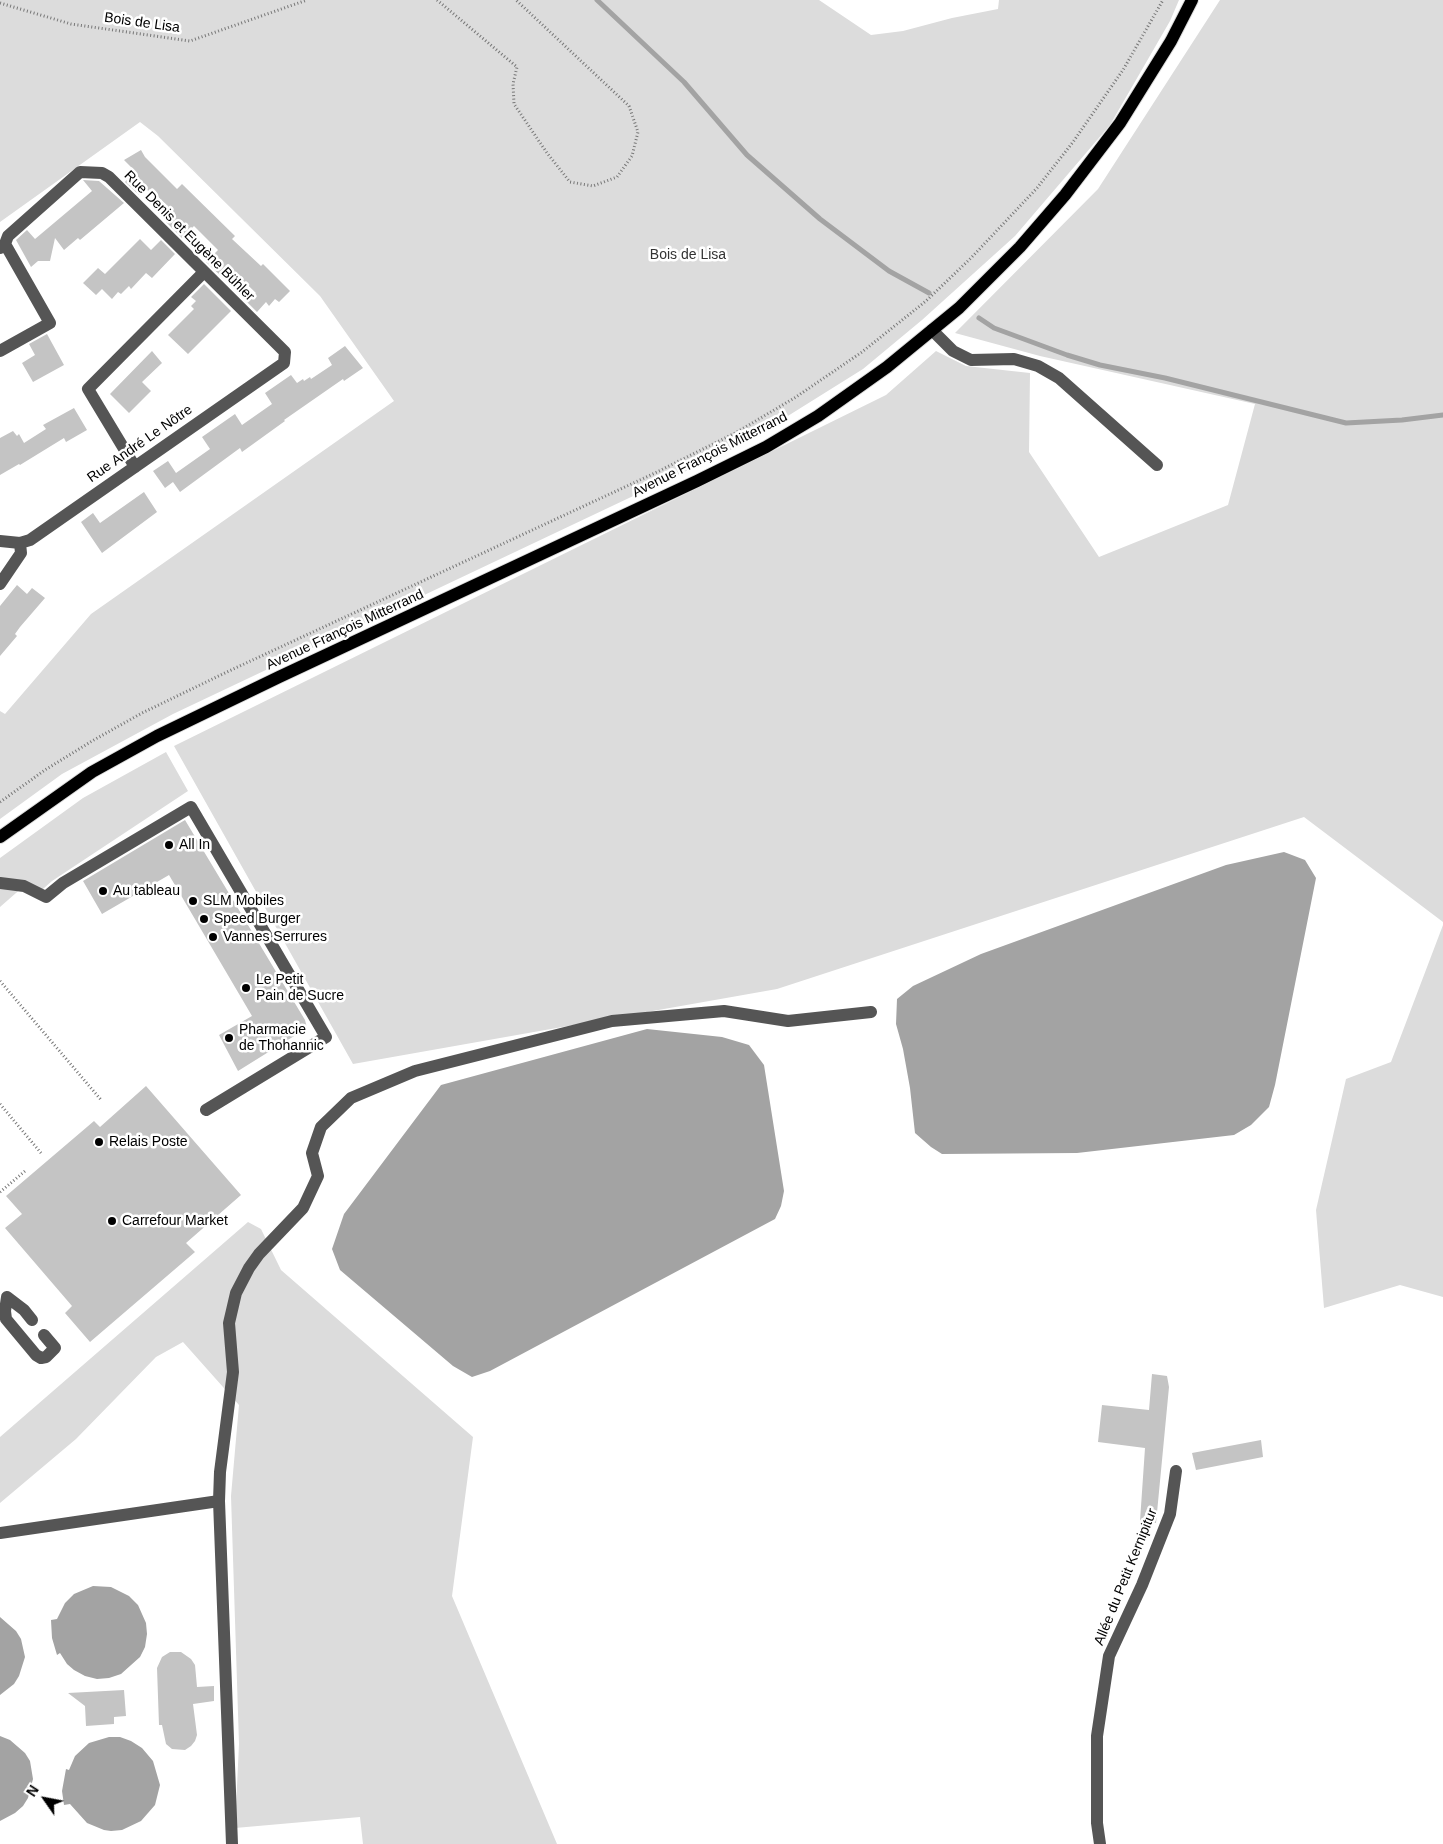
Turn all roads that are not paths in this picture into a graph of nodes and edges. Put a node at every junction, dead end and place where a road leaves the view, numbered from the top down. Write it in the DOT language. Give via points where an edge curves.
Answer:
graph roads {
  1 [pos="1192,0"];
  2 [pos="3,246"];
  3 [pos="204,272"];
  4 [pos="932,330"];
  5 [pos="0,351"];
  6 [pos="285,352"];
  7 [pos="1157,465"];
  8 [pos="134,466"];
  9 [pos="0,541"];
  10 [pos="20,543"];
  11 [pos="0,584"];
  12 [pos="0,837"];
  13 [pos="0,882"];
  14 [pos="871,1012"];
  15 [pos="206,1110"];
  16 [pos="32,1320"];
  17 [pos="44,1334"];
  18 [pos="1176,1471"];
  19 [pos="219,1501"];
  20 [pos="0,1533"];
  21 [pos="232,1844"];
  22 [pos="1100,1844"];
  1 -- 4 [label="main road, Avenue François Mitterrand" via="1171,41 1120,123 1065,195 1020,247 959,308"];
  2 -- 3 [label="street, Rue Denis et Eugène Bühler" via="8,236 80,172 102,173"];
  2 -- 5 [label="street" via="50,322"];
  3 -- 6 [label="street, Rue Denis et Eugène Bühler"];
  3 -- 8 [label="street" via="88,388"];
  4 -- 7 [label="street" via="954,351 971,360 1014,359 1038,366 1059,378"];
  4 -- 12 [label="main road, Avenue François Mitterrand" via="887,367 766,447 157,736 92,772"];
  6 -- 8 [label="street, Rue André Le Nôtre" via="284,362"];
  8 -- 10 [label="street, Rue André Le Nôtre" via="30,540"];
  9 -- 10 [label="street"];
  10 -- 11 [label="street" via="21,553"];
  13 -- 15 [label="street" via="24,886 46,897 63,883 191,807 326,1038"];
  14 -- 19 [label="street" via="788,1021 724,1011 612,1021 414,1071 351,1098 320,1127 312,1153 318,1176 303,1208 259,1254 236,1294 229,1323 233,1372"];
  16 -- 17 [label="street" via="7,1297 6,1319 40,1358 55,1348"];
  18 -- 22 [label="street, Allée du Petit Kernipitur" via="1170,1514 1110,1656 1097,1736"];
  19 -- 20 [label="street"];
  19 -- 21 [label="street"];
}
